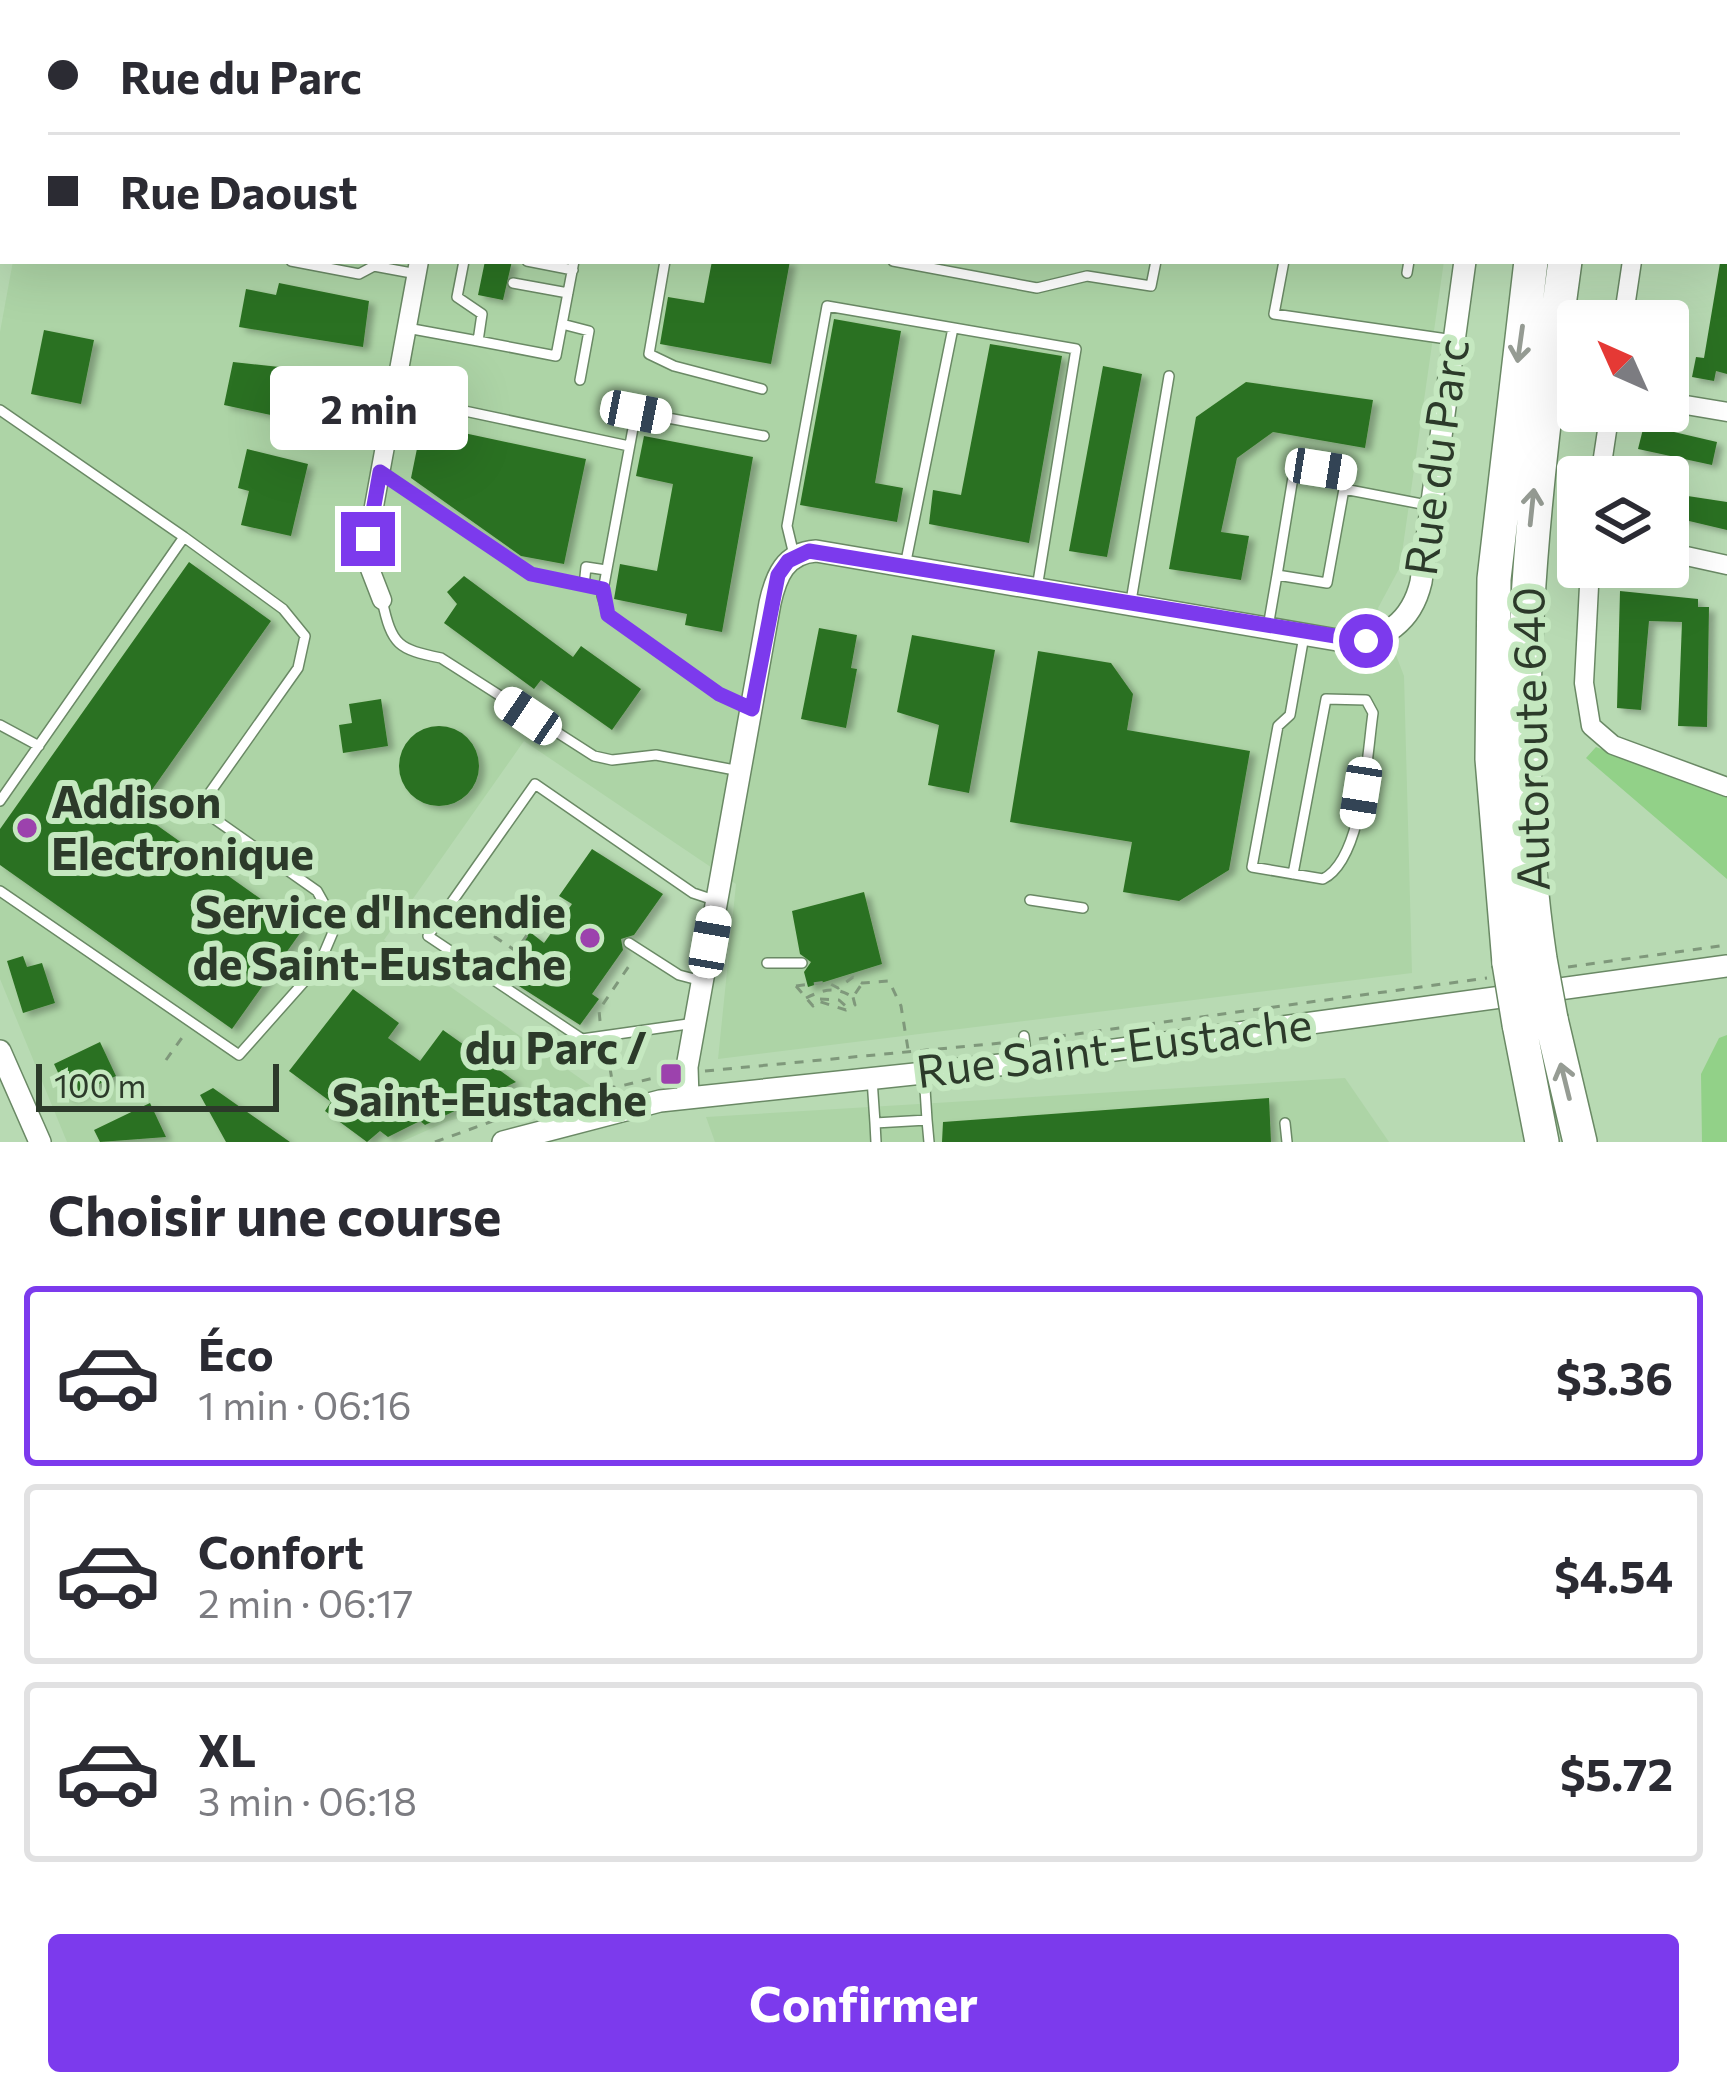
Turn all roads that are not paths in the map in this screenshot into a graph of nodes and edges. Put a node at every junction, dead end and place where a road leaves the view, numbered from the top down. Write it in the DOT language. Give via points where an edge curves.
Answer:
graph roads {
  1 [pos="307,264"];
  2 [pos="374,264"];
  3 [pos="386,264"];
  4 [pos="463,264"];
  5 [pos="664,264"];
  6 [pos="909,264"];
  7 [pos="1155,264"];
  8 [pos="1283,264"];
  9 [pos="1465,264"];
  10 [pos="1531,264"];
  11 [pos="1565,264"];
  12 [pos="1632,264"];
  13 [pos="573,265"];
  14 [pos="418,267"];
  15 [pos="513,283"];
  16 [pos="568,293"];
  17 [pos="1626,300"];
  18 [pos="562,324"];
  19 [pos="407,328"];
  20 [pos="953,328"];
  21 [pos="478,340"];
  22 [pos="1454,340"];
  23 [pos="1169,376"];
  24 [pos="580,380"];
  25 [pos="762,389"];
  26 [pos="394,396"];
  27 [pos="1689,406"];
  28 [pos="0,410"];
  29 [pos="1727,412"];
  30 [pos="764,436"];
  31 [pos="629,446"];
  32 [pos="380,472"];
  33 [pos="1344,489"];
  34 [pos="1432,506"];
  35 [pos="184,537"];
  36 [pos="795,556"];
  37 [pos="1689,557"];
  38 [pos="1727,565"];
  39 [pos="905,566"];
  40 [pos="606,570"];
  41 [pos="1277,575"];
  42 [pos="584,586"];
  43 [pos="1589,588"];
  44 [pos="603,589"];
  45 [pos="1037,589"];
  46 [pos="382,600"];
  47 [pos="1130,605"];
  48 [pos="1268,628"];
  49 [pos="1304,635"];
  50 [pos="752,709"];
  51 [pos="0,724"];
  52 [pos="39,746"];
  53 [pos="740,771"];
  54 [pos="1727,788"];
  55 [pos="0,801"];
  56 [pos="1294,874"];
  57 [pos="0,891"];
  58 [pos="1030,900"];
  59 [pos="717,901"];
  60 [pos="1083,908"];
  61 [pos="628,943"];
  62 [pos="767,963"];
  63 [pos="802,963"];
  64 [pos="1727,966"];
  65 [pos="1526,967"];
  66 [pos="702,981"];
  67 [pos="1535,1021"];
  68 [pos="695,1023"];
  69 [pos="0,1051"];
  70 [pos="913,1061"];
  71 [pos="872,1079"];
  72 [pos="688,1098"];
  73 [pos="927,1120"];
  74 [pos="875,1123"];
  75 [pos="1285,1123"];
  76 [pos="40,1142"];
  77 [pos="503,1142"];
  78 [pos="876,1142"];
  79 [pos="929,1142"];
  80 [pos="1287,1142"];
  81 [pos="1542,1142"];
  82 [pos="1580,1142"];
  1 -- 2 [label="lane" via="359,274"];
  3 -- 14 [label="lane"];
  4 -- 21 [label="lane" via="457,297 482,314"];
  5 -- 25 [label="lane" via="649,354"];
  6 -- 7 [label="lane" via="1037,288 1087,275 1151,286"];
  8 -- 22 [label="lane" via="1274,314"];
  9 -- 22 [label="street, Rue du Parc"];
  10 -- 65 [label="highway, Autoroute 640, one-way" via="1492,634 1493,781"];
  65 -- 11 [label="highway, Autoroute 640, one-way" via="1523,622"];
  12 -- 17 [label="street"];
  13 -- 16 [label="lane"];
  14 -- 19 [label="street"];
  15 -- 16 [label="lane"];
  16 -- 18 [label="lane"];
  18 -- 21 [label="lane" via="556,356"];
  18 -- 24 [label="lane" via="589,331"];
  19 -- 21 [label="lane"];
  19 -- 26 [label="street"];
  20 -- 36 [label="lane" via="827,306 787,526"];
  20 -- 39 [label="lane"];
  20 -- 45 [label="lane" via="1076,349"];
  22 -- 34 [label="street, Rue du Parc"];
  23 -- 47 [label="lane"];
  26 -- 31 [label="lane"];
  26 -- 32 [label="street"];
  27 -- 29 [label="street"];
  28 -- 35 [label="lane"];
  30 -- 31 [label="lane" via="636,412"];
  31 -- 40 [label="lane"];
  32 -- 42 [label="lane" via="531,574"];
  32 -- 46 [label="street" via="368,558"];
  33 -- 34 [label="lane"];
  33 -- 41 [label="lane" via="1327,584"];
  33 -- 41 [label="lane" via="1347,473 1295,465"];
  34 -- 49 [label="street, Rue du Parc" via="1418,595 1402,622 1366,641"];
  35 -- 52 [label="lane"];
  35 -- 57 [label="lane" via="284,609 305,637 298,668 199,808 316,891 336,925 320,965 239,1054"];
  36 -- 39 [label="street, Rue du Parc" via="816,551"];
  36 -- 50 [label="street" via="773,588"];
  37 -- 38 [label="street"];
  39 -- 45 [label="street, Rue du Parc"];
  40 -- 42 [label="lane" via="586,567"];
  40 -- 44 [label="lane"];
  41 -- 48 [label="lane"];
  42 -- 44 [label="lane"];
  43 -- 54 [label="street" via="1584,683 1591,726 1613,745"];
  44 -- 50 [label="lane" via="608,615"];
  45 -- 47 [label="street, Rue du Parc"];
  46 -- 53 [label="lane" via="402,648 441,658 583,751 612,760 656,754"];
  47 -- 48 [label="street, Rue du Parc"];
  48 -- 49 [label="street, Rue du Parc"];
  49 -- 56 [label="lane" via="1252,867"];
  50 -- 53 [label="street"];
  51 -- 52 [label="lane"];
  52 -- 55 [label="lane"];
  53 -- 59 [label="street"];
  56 -- 56 [label="lane" via="1326,699 1370,702 1352,841 1330,876"];
  58 -- 60 [label="lane"];
  59 -- 66 [label="street"];
  59 -- 68 [label="lane" via="693,893 535,784 428,936 575,1035"];
  61 -- 66 [label="lane" via="679,976"];
  62 -- 63 [label="lane"];
  64 -- 70 [label="street, Rue Saint-Eustache"];
  65 -- 67 [label="highway, Autoroute 640, bridge"];
  66 -- 68 [label="street"];
  67 -- 81 [label="highway, Autoroute 640"];
  82 -- 67 [label="highway, Autoroute 640, one-way"];
  68 -- 72 [label="street"];
  69 -- 76 [label="street"];
  70 -- 71 [label="street, Rue Saint-Eustache"];
  70 -- 73 [label="lane"];
  71 -- 72 [label="street, Rue Saint-Eustache"];
  71 -- 74 [label="lane"];
  72 -- 77 [label="street, Rue Saint-Eustache"];
  73 -- 74 [label="lane"];
  73 -- 79 [label="lane"];
  74 -- 78 [label="lane"];
  75 -- 80 [label="lane"];
}
